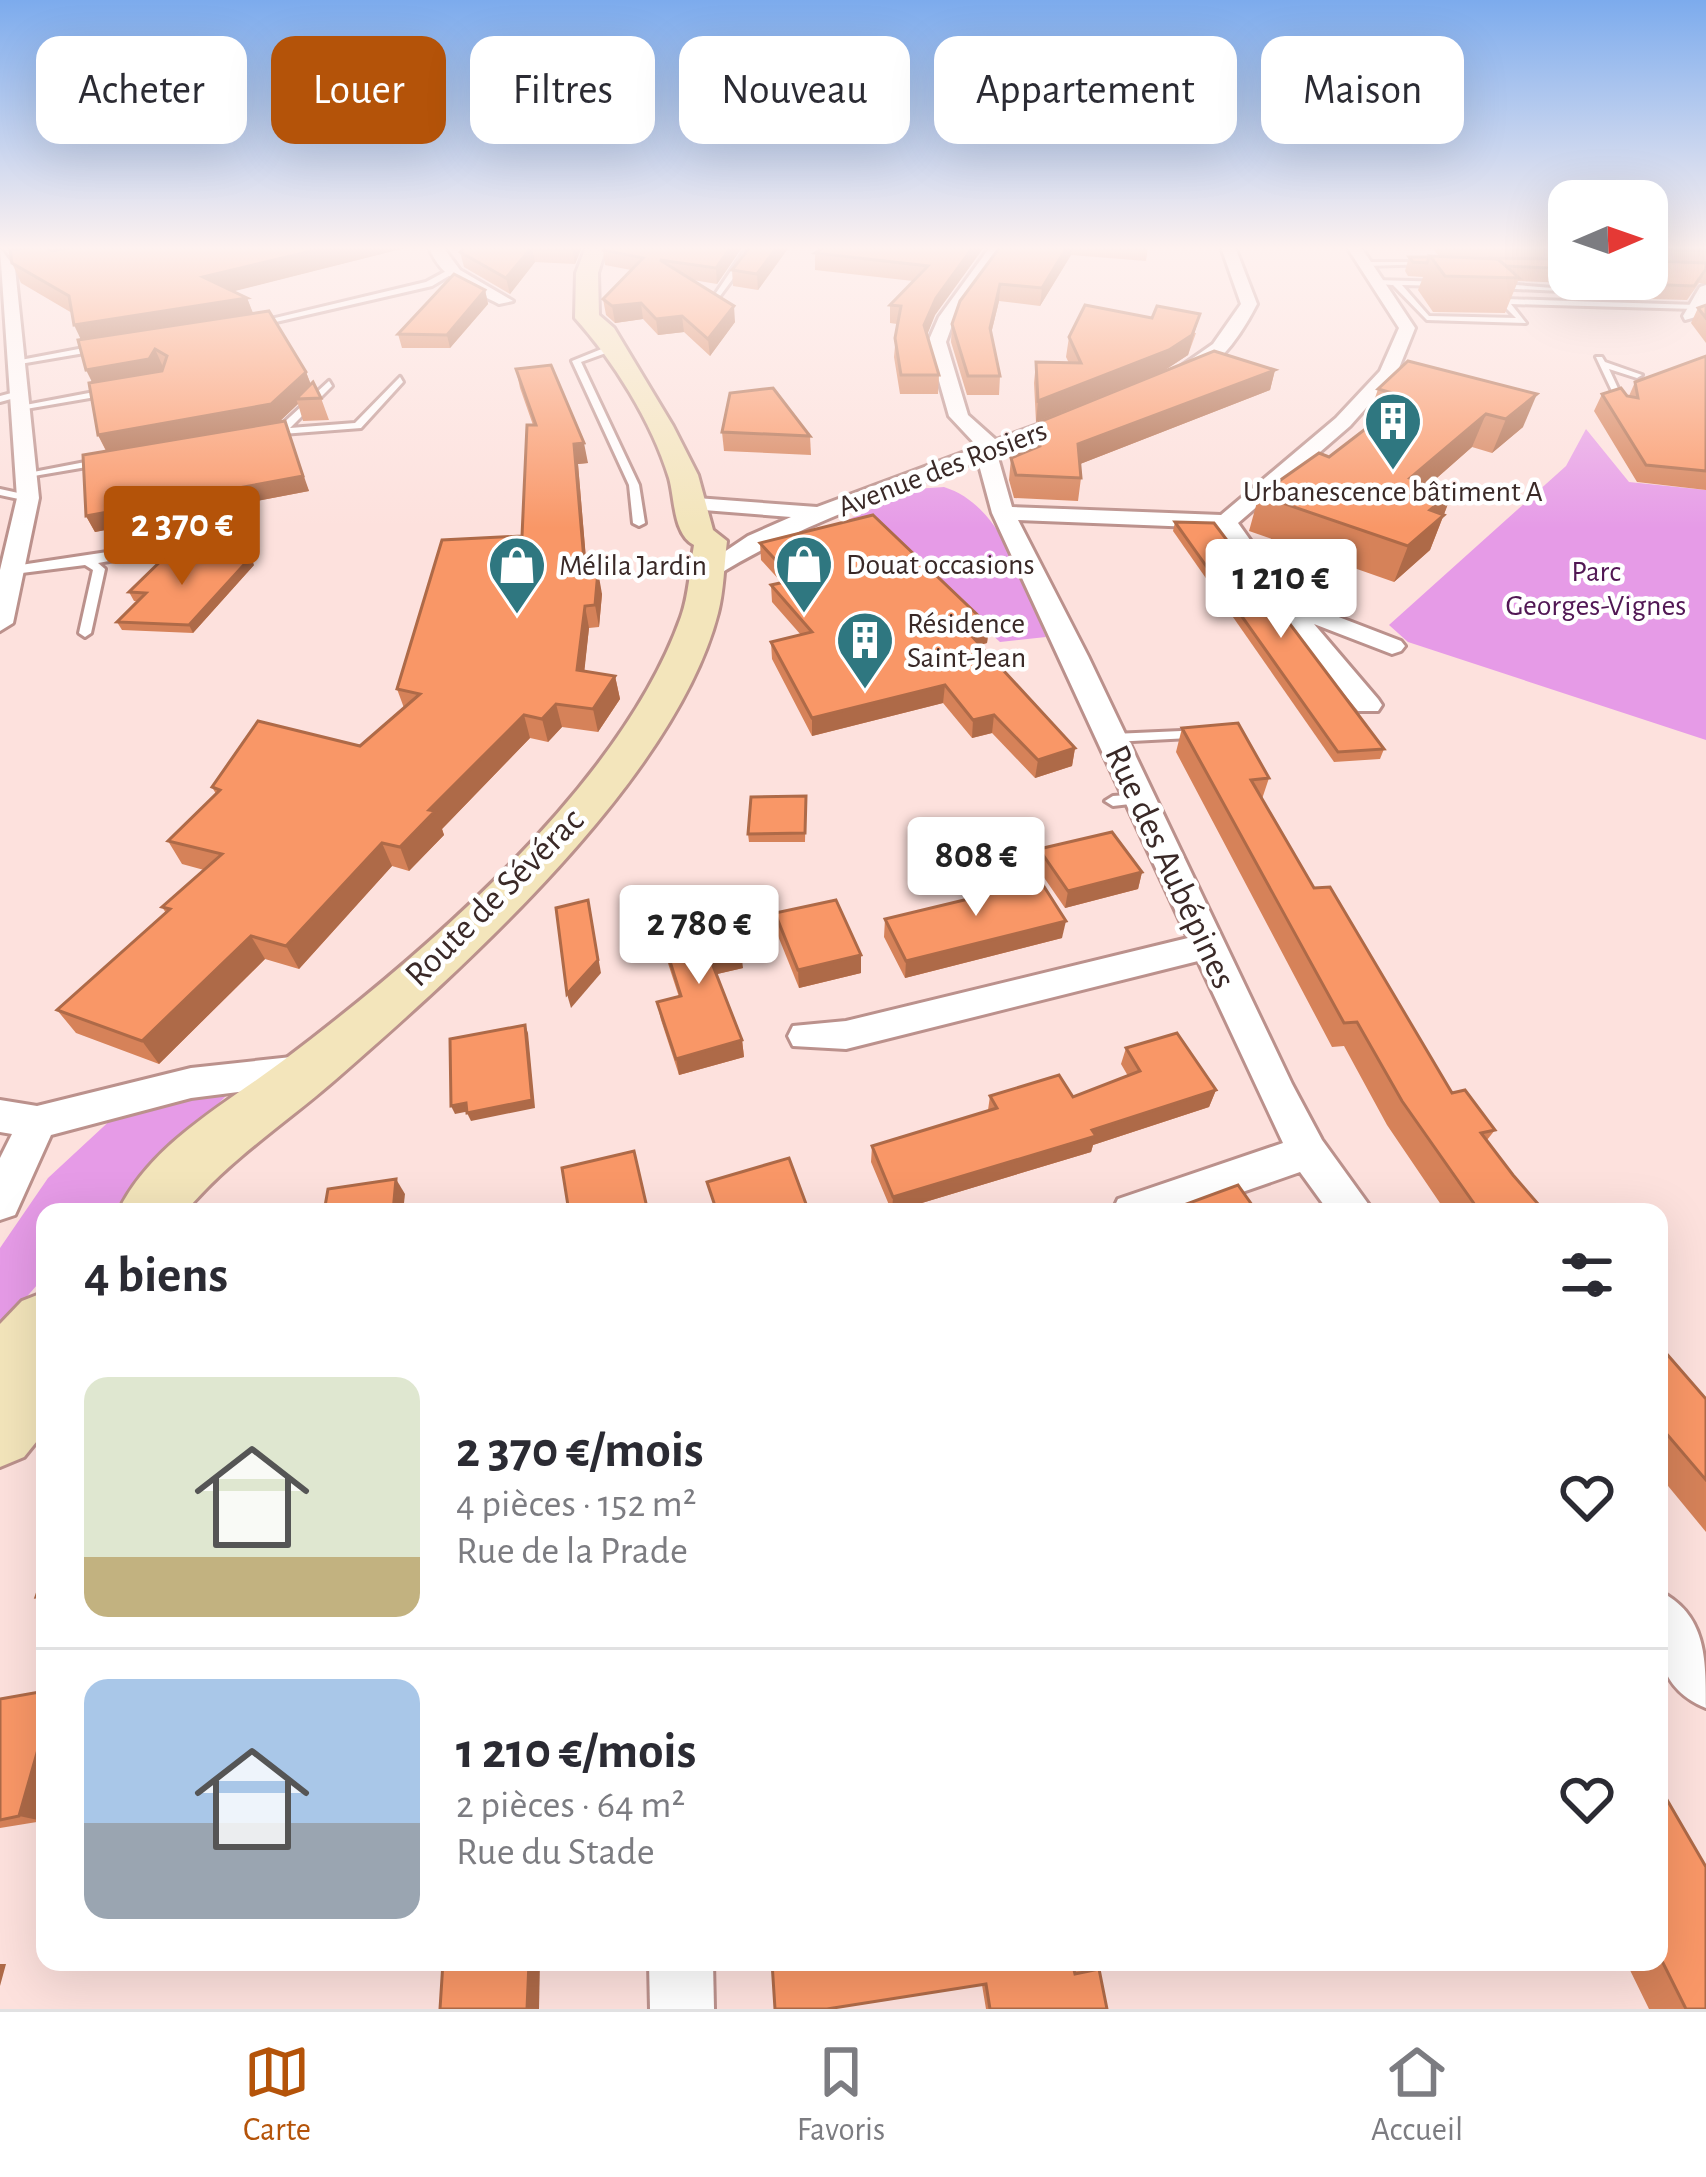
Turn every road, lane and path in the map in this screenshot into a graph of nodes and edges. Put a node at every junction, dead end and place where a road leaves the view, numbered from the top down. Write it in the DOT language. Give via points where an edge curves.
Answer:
graph roads {
  1 [pos="12,341"];
  2 [pos="600,341"];
  3 [pos="600,341"];
  4 [pos="610,341"];
  5 [pos="937,341"];
  6 [pos="1227,341"];
  7 [pos="1402,341"];
  8 [pos="118,345"];
  9 [pos="14,362"];
  10 [pos="576,362"];
  11 [pos="1637,375"];
  12 [pos="400,380"];
  13 [pos="329,384"];
  14 [pos="1156,386"];
  15 [pos="124,390"];
  16 [pos="13,400"];
  17 [pos="1625,408"];
  18 [pos="1097,409"];
  19 [pos="283,429"];
  20 [pos="260,433"];
  21 [pos="991,450"];
  22 [pos="125,457"];
  23 [pos="960,483"];
  24 [pos="28,486"];
  25 [pos="0,492"];
  26 [pos="820,513"];
  27 [pos="1003,513"];
  28 [pos="1226,522"];
  29 [pos="640,524"];
  30 [pos="698,535"];
  31 [pos="234,536"];
  32 [pos="756,541"];
  33 [pos="87,561"];
  34 [pos="14,570"];
  35 [pos="1283,604"];
  36 [pos="0,623"];
  37 [pos="86,633"];
  38 [pos="1392,646"];
  39 [pos="1368,705"];
  40 [pos="1221,733"];
  41 [pos="1113,738"];
  42 [pos="1208,946"];
  43 [pos="806,1036"];
  44 [pos="310,1070"];
  45 [pos="19,1119"];
  46 [pos="1308,1153"];
  47 [pos="0,1202"];
  48 [pos="156,1203"];
  49 [pos="193,1203"];
  50 [pos="1160,1203"];
  51 [pos="1346,1203"];
  52 [pos="36,1332"];
  53 [pos="0,1370"];
  54 [pos="36,1390"];
  55 [pos="0,1433"];
  56 [pos="1668,1630"];
  57 [pos="1706,1680"];
  58 [pos="681,1971"];
  59 [pos="682,2009"];
  1 -- 9 [label="street"];
  2 -- 10 [label="lane"];
  3 -- 10 [label="lane"];
  4 -- 30 [label="main road" via="683,475"];
  5 -- 21 [label="street" via="959,416"];
  6 -- 14 [label="street"];
  7 -- 28 [label="street" via="1388,373"];
  8 -- 9 [label="lane"];
  9 -- 16 [label="street"];
  10 -- 29 [label="lane" via="634,485"];
  11 -- 17 [label="lane" via="1600,361"];
  12 -- 19 [label="lane" via="358,426"];
  13 -- 19 [label="lane"];
  15 -- 16 [label="lane"];
  16 -- 24 [label="street"];
  18 -- 21 [label="street, Avenue des Rosiers"];
  19 -- 20 [label="lane"];
  21 -- 23 [label="street, Avenue des Rosiers"];
  21 -- 27 [label="street, Rue des Aubépines"];
  22 -- 24 [label="lane"];
  23 -- 26 [label="street, Avenue des Rosiers"];
  23 -- 27 [label="street, Rue des Aubépines"];
  24 -- 25 [label="lane"];
  24 -- 34 [label="street"];
  26 -- 30 [label="street, Avenue des Rosiers"];
  26 -- 32 [label="street, Avenue des Rosiers"];
  27 -- 28 [label="street"];
  27 -- 41 [label="street, Rue des Aubépines"];
  28 -- 35 [label="street"];
  30 -- 32 [label="street, Avenue des Rosiers"];
  30 -- 32 [label="street"];
  30 -- 44 [label="main road, Route de Sévérac" via="677,677 569,827"];
  31 -- 33 [label="lane"];
  33 -- 34 [label="lane"];
  33 -- 37 [label="lane" via="99,569"];
  34 -- 36 [label="street"];
  35 -- 38 [label="street"];
  35 -- 39 [label="street"];
  40 -- 41 [label="lane"];
  41 -- 42 [label="street, Rue des Aubépines" via="1127,800"];
  42 -- 43 [label="street" via="846,1035"];
  42 -- 46 [label="street, Rue des Aubépines"];
  44 -- 45 [label="street" via="191,1083"];
  44 -- 48 [label="main road, Route de Sévérac" via="213,1142"];
  44 -- 49 [label="main road, Route de Sévérac"];
  45 -- 47 [label="street"];
  46 -- 50 [label="street"];
  46 -- 51 [label="street, Rue des Aubépines"];
  52 -- 53 [label="main road"];
  54 -- 55 [label="main road"];
  56 -- 57 [label="street"];
  58 -- 59 [label="street"];
}
